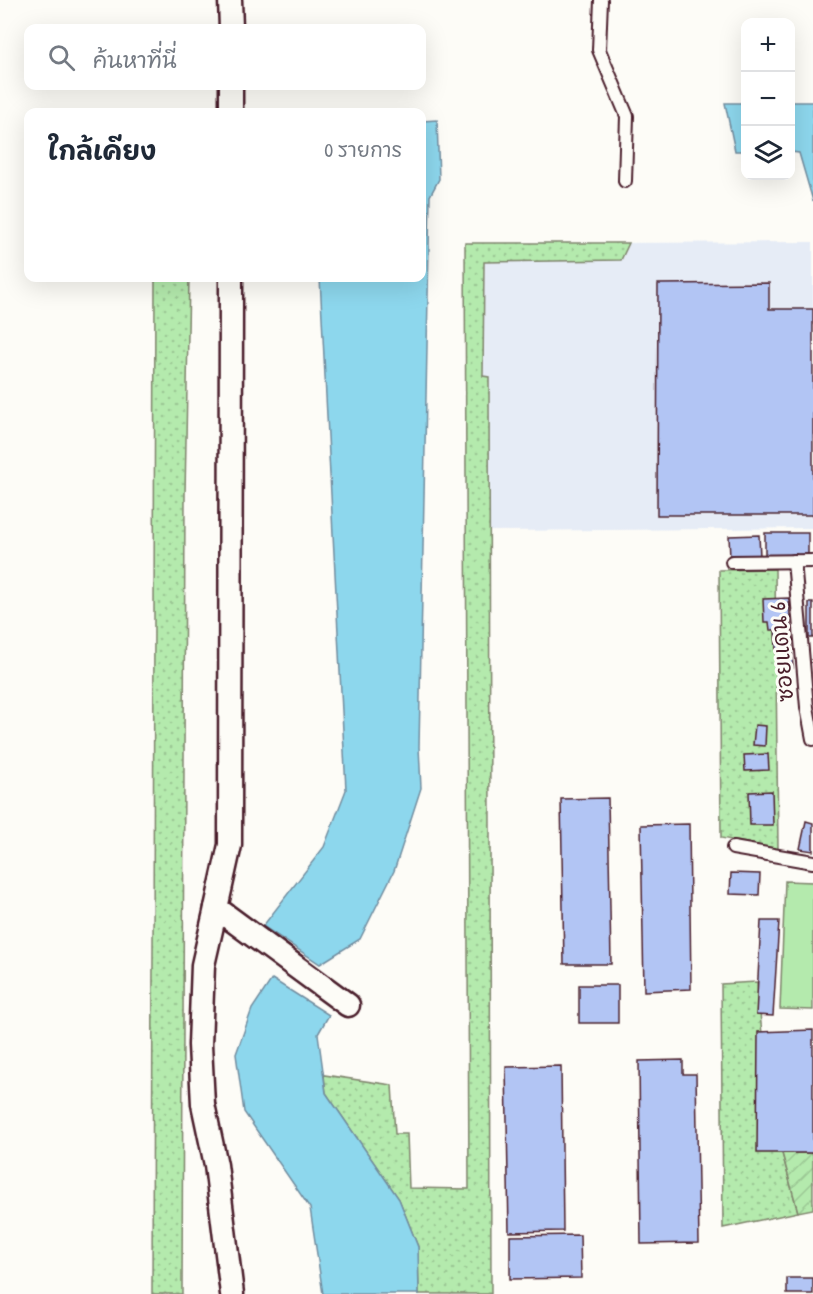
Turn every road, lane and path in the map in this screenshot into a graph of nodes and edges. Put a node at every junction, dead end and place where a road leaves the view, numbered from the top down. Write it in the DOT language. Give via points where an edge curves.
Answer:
graph roads {
  1 [pos="231,0"];
  2 [pos="601,0"];
  3 [pos="231,24"];
  4 [pos="231,90"];
  5 [pos="231,108"];
  6 [pos="625,181"];
  7 [pos="231,282"];
  8 [pos="794,561"];
  9 [pos="813,561"];
  10 [pos="732,562"];
  11 [pos="813,739"];
  12 [pos="733,848"];
  13 [pos="813,862"];
  14 [pos="216,908"];
  15 [pos="348,1005"];
  16 [pos="231,1294"];
  1 -- 3 [label="street"];
  2 -- 6 [label="lane" via="598,50 627,116"];
  4 -- 5 [label="street"];
  7 -- 14 [label="street" via="230,844"];
  8 -- 9 [label="lane"];
  8 -- 10 [label="lane"];
  8 -- 11 [label="lane, ซอยแดน 6"];
  12 -- 13 [label="lane"];
  14 -- 15 [label="street"];
  14 -- 16 [label="street" via="203,965 200,1045 203,1104 216,1165"];
}
